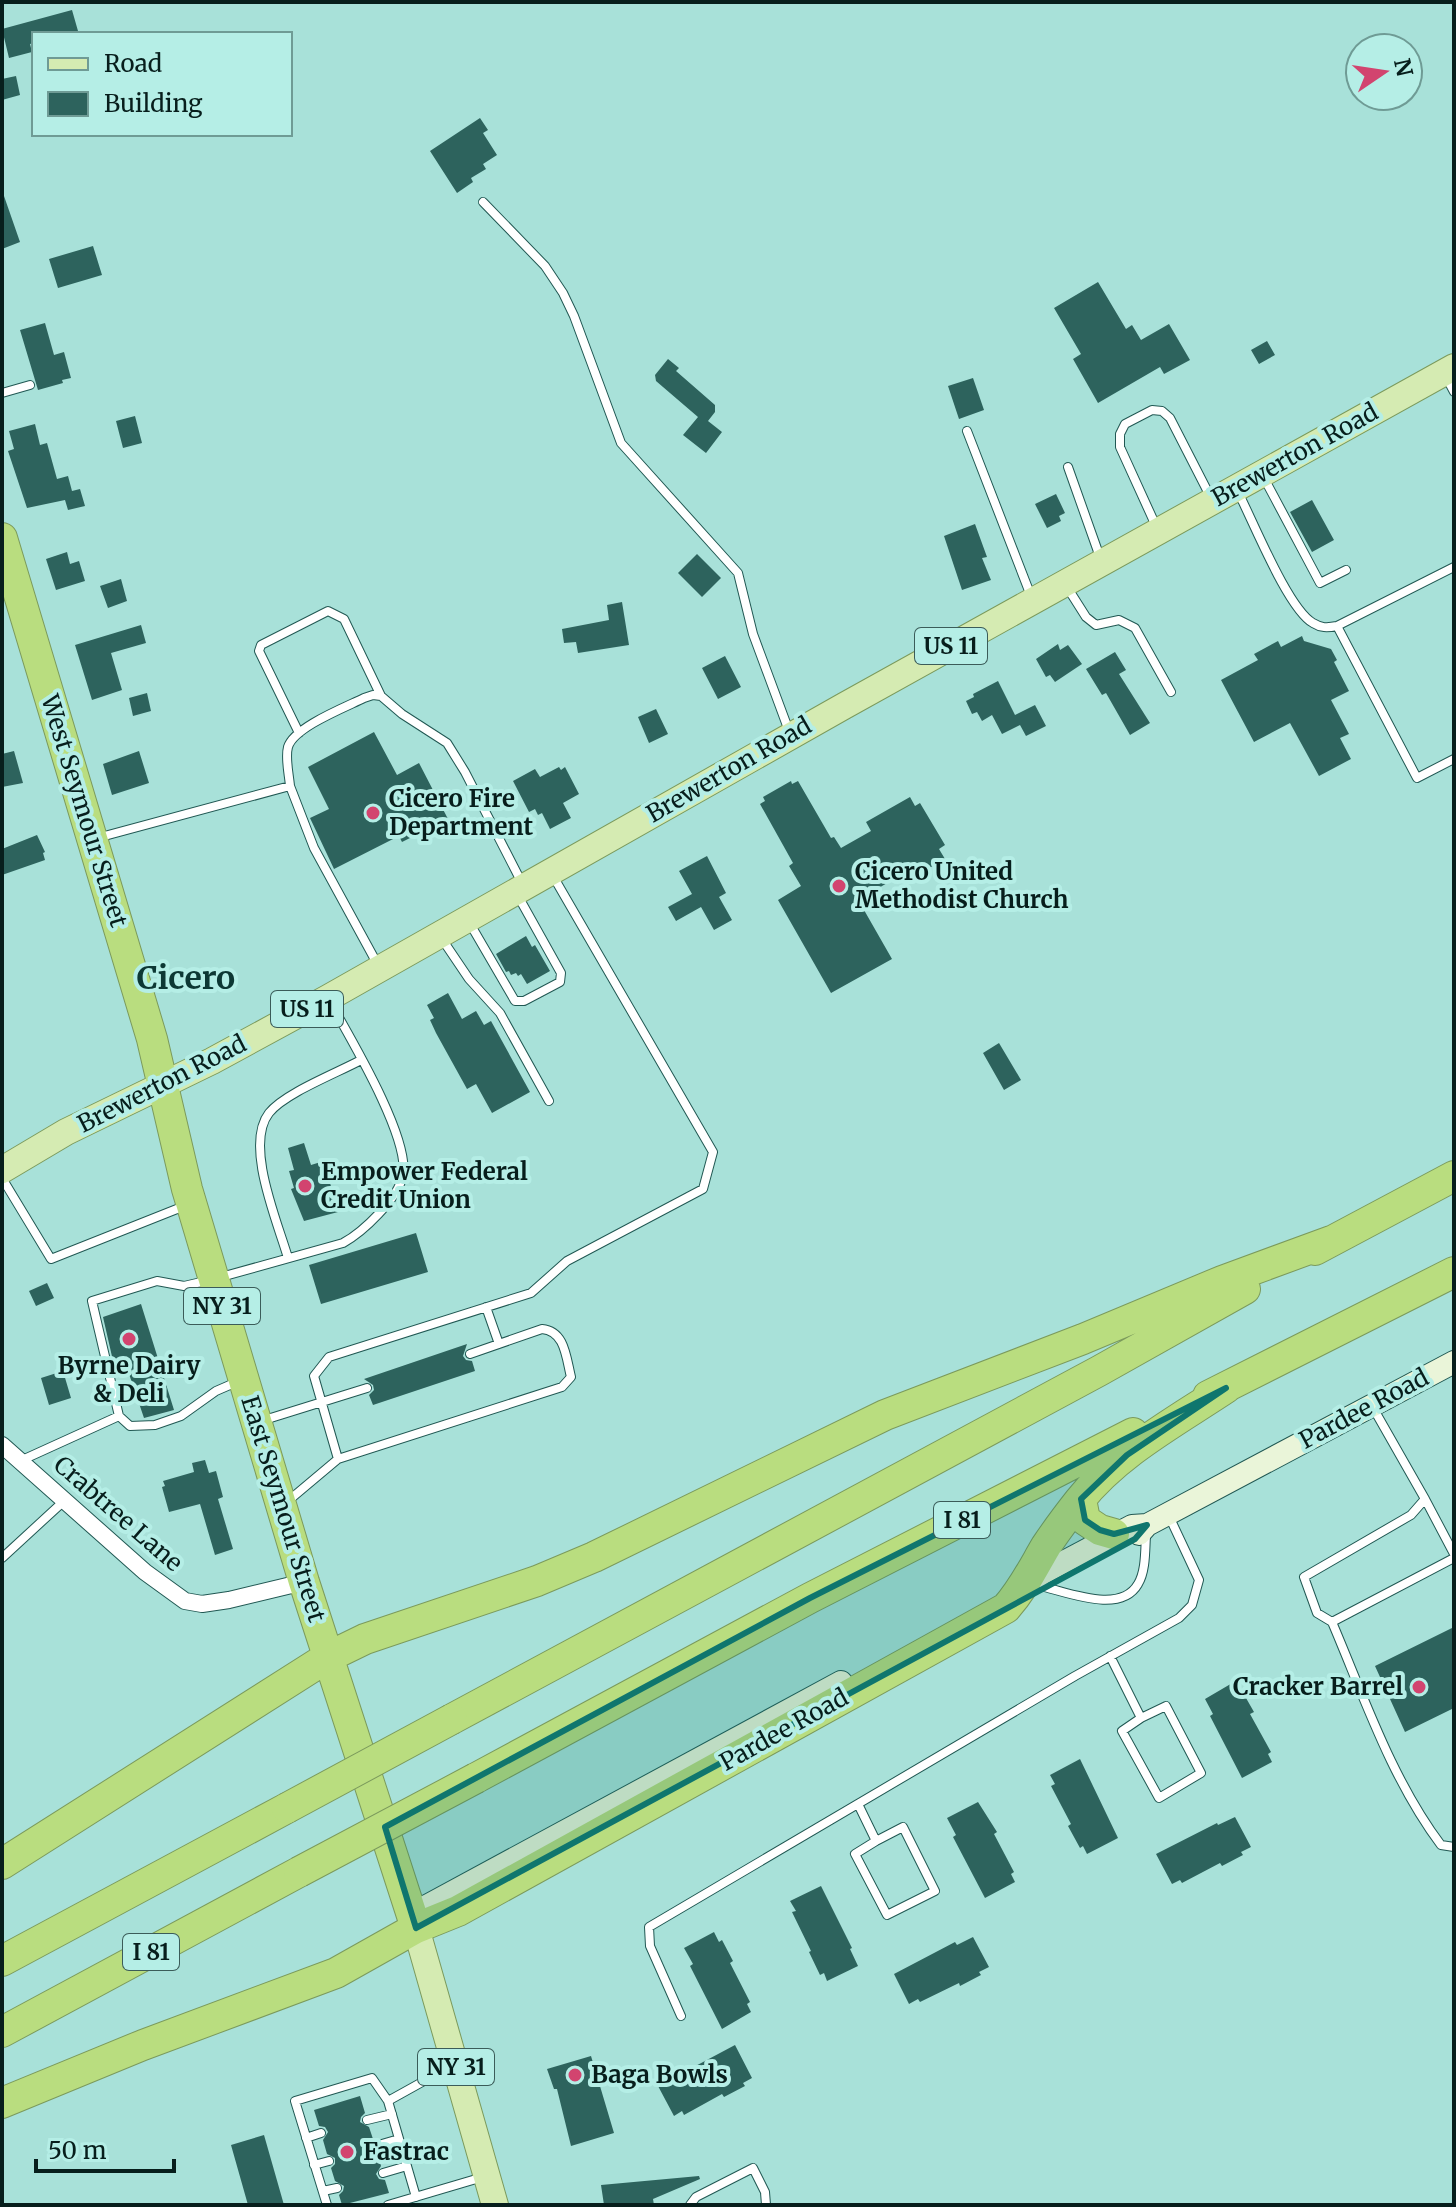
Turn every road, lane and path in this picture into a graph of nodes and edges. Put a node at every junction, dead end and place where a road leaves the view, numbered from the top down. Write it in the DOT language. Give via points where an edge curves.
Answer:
graph roads {
  1 [pos="483,202"];
  2 [pos="1450,377"];
  3 [pos="30,385"];
  4 [pos="2,393"];
  5 [pos="967,431"];
  6 [pos="1068,467"];
  7 [pos="1261,474"];
  8 [pos="1236,488"];
  9 [pos="1212,501"];
  10 [pos="1158,531"];
  11 [pos="2,538"];
  12 [pos="1102,562"];
  13 [pos="1454,567"];
  14 [pos="1346,570"];
  15 [pos="1064,583"];
  16 [pos="1033,601"];
  17 [pos="1337,626"];
  18 [pos="1171,692"];
  19 [pos="381,696"];
  20 [pos="299,733"];
  21 [pos="791,735"];
  22 [pos="1454,759"];
  23 [pos="290,786"];
  24 [pos="92,839"];
  25 [pos="550,872"];
  26 [pos="520,889"];
  27 [pos="467,919"];
  28 [pos="439,935"];
  29 [pos="380,968"];
  30 [pos="328,998"];
  31 [pos="361,1060"];
  32 [pos="163,1085"];
  33 [pos="549,1101"];
  34 [pos="2,1170"];
  35 [pos="1454,1176"];
  36 [pos="2,1178"];
  37 [pos="192,1203"];
  38 [pos="1331,1241"];
  39 [pos="288,1258"];
  40 [pos="1454,1272"];
  41 [pos="214,1279"];
  42 [pos="486,1307"];
  43 [pos="499,1344"];
  44 [pos="470,1354"];
  45 [pos="1454,1362"];
  46 [pos="244,1379"];
  47 [pos="367,1388"];
  48 [pos="1226,1388"];
  49 [pos="320,1403"];
  50 [pos="1372,1405"];
  51 [pos="119,1416"];
  52 [pos="257,1422"];
  53 [pos="2,1445"];
  54 [pos="338,1459"];
  55 [pos="20,1461"];
  56 [pos="1081,1499"];
  57 [pos="1425,1499"];
  58 [pos="65,1500"];
  59 [pos="281,1506"];
  60 [pos="1168,1514"];
  61 [pos="1147,1525"];
  62 [pos="1114,1534"];
  63 [pos="1454,1556"];
  64 [pos="2,1558"];
  65 [pos="304,1582"];
  66 [pos="1036,1584"];
  67 [pos="1332,1622"];
  68 [pos="1110,1656"];
  69 [pos="328,1657"];
  70 [pos="1141,1718"];
  71 [pos="858,1804"];
  72 [pos="876,1841"];
  73 [pos="1454,1847"];
  74 [pos="2,1864"];
  75 [pos="414,1921"];
  76 [pos="2,1961"];
  77 [pos="681,2016"];
  78 [pos="2,2032"];
  79 [pos="455,2064"];
  80 [pos="388,2101"];
  81 [pos="2,2103"];
  82 [pos="392,2114"];
  83 [pos="367,2120"];
  84 [pos="321,2133"];
  85 [pos="306,2138"];
  86 [pos="399,2139"];
  87 [pos="375,2146"];
  88 [pos="329,2161"];
  89 [pos="314,2165"];
  90 [pos="407,2166"];
  91 [pos="383,2173"];
  92 [pos="487,2176"];
  93 [pos="337,2188"];
  94 [pos="323,2191"];
  95 [pos="416,2197"];
  96 [pos="327,2205"];
  97 [pos="388,2205"];
  98 [pos="495,2205"];
  99 [pos="690,2205"];
  100 [pos="766,2205"];
  1 -- 21 [label="lane" via="545,266 563,293 621,443 738,573 753,634"];
  2 -- 7 [label="main road, Brewerton Road / US 11"];
  3 -- 4 [label="lane"];
  5 -- 16 [label="lane"];
  6 -- 12 [label="lane"];
  7 -- 8 [label="main road, Brewerton Road / US 11"];
  7 -- 14 [label="lane" via="1320,583"];
  8 -- 9 [label="main road, Brewerton Road / US 11"];
  8 -- 17 [label="lane" via="1295,606 1310,622"];
  9 -- 10 [label="main road, Brewerton Road / US 11"];
  9 -- 10 [label="lane" via="1170,418 1152,410 1125,424 1120,447"];
  10 -- 12 [label="main road, Brewerton Road / US 11"];
  11 -- 24 [label="highway, West Seymour Street / NY 31"];
  12 -- 15 [label="main road, Brewerton Road / US 11"];
  13 -- 17 [label="lane"];
  15 -- 16 [label="main road, Brewerton Road / US 11"];
  15 -- 18 [label="lane" via="1096,625 1119,620 1135,628"];
  16 -- 21 [label="main road, Brewerton Road / US 11"];
  17 -- 22 [label="lane" via="1417,778"];
  19 -- 20 [label="lane" via="364,698"];
  19 -- 20 [label="lane" via="344,619 328,611 261,645 259,651"];
  19 -- 26 [label="lane" via="447,743"];
  20 -- 23 [label="lane" via="288,747"];
  21 -- 25 [label="main road, Brewerton Road / US 11"];
  23 -- 24 [label="lane"];
  23 -- 29 [label="lane" via="314,848"];
  24 -- 32 [label="highway, West Seymour Street / NY 31"];
  25 -- 26 [label="main road, Brewerton Road / US 11"];
  25 -- 42 [label="lane" via="713,1152 703,1189 567,1261 531,1293"];
  26 -- 27 [label="main road, Brewerton Road / US 11"];
  26 -- 27 [label="lane" via="561,973 560,982 515,1001"];
  27 -- 28 [label="main road, Brewerton Road / US 11"];
  28 -- 29 [label="main road, Brewerton Road / US 11"];
  28 -- 33 [label="lane" via="500,1013"];
  29 -- 30 [label="main road, Brewerton Road / US 11"];
  30 -- 31 [label="lane"];
  30 -- 32 [label="main road, Brewerton Road / US 11"];
  31 -- 39 [label="lane" via="282,1101 267,1115 260,1157"];
  31 -- 39 [label="lane" via="400,1146 403,1178 361,1233"];
  32 -- 34 [label="main road, Brewerton Road / US 11"];
  32 -- 37 [label="highway, East Seymour Street / NY 31"];
  35 -- 38 [label="highway, I 81"];
  36 -- 37 [label="lane" via="51,1259"];
  37 -- 41 [label="highway, East Seymour Street / NY 31"];
  38 -- 69 [label="highway" via="885,1415 594,1557"];
  38 -- 76 [label="highway, I 81, bridge"];
  39 -- 41 [label="lane"];
  40 -- 48 [label="highway, I 81"];
  41 -- 46 [label="highway, East Seymour Street / NY 31"];
  41 -- 51 [label="lane" via="184,1286 157,1281 92,1301"];
  42 -- 43 [label="lane"];
  42 -- 49 [label="lane" via="329,1357 314,1376"];
  43 -- 44 [label="lane"];
  43 -- 54 [label="lane" via="552,1330 560,1338 571,1377 562,1387"];
  45 -- 50 [label="street, Pardee Road"];
  46 -- 51 [label="lane" via="155,1425 130,1426"];
  46 -- 52 [label="highway, East Seymour Street / NY 31"];
  47 -- 49 [label="lane"];
  48 -- 56 [label="highway" via="1127,1455"];
  48 -- 78 [label="highway, I 81, bridge" via="810,1598"];
  49 -- 52 [label="lane"];
  49 -- 54 [label="lane"];
  50 -- 57 [label="lane"];
  50 -- 60 [label="street, Pardee Road"];
  51 -- 55 [label="lane"];
  52 -- 59 [label="highway, East Seymour Street / NY 31"];
  53 -- 55 [label="street, Crabtree Lane"];
  54 -- 59 [label="lane"];
  55 -- 58 [label="street, Crabtree Lane"];
  56 -- 62 [label="highway" via="1085,1520"];
  56 -- 66 [label="highway" via="1048,1544"];
  57 -- 63 [label="lane"];
  57 -- 67 [label="lane" via="1411,1515 1304,1577 1317,1613"];
  58 -- 64 [label="lane"];
  58 -- 65 [label="street, Crabtree Lane" via="185,1601 229,1600"];
  59 -- 65 [label="highway, East Seymour Street / NY 31"];
  60 -- 61 [label="street, Pardee Road"];
  60 -- 68 [label="lane" via="1199,1580 1197,1593 1179,1618"];
  61 -- 62 [label="street, Pardee Road"];
  61 -- 66 [label="street, Pardee Road" via="1135,1539"];
  61 -- 66 [label="lane" via="1143,1570 1129,1594 1117,1600 1092,1598"];
  62 -- 66 [label="street, Pardee Road"];
  63 -- 67 [label="lane"];
  65 -- 69 [label="highway, East Seymour Street / NY 31"];
  66 -- 75 [label="street, Pardee Road"];
  66 -- 75 [label="highway, Pardee Road" via="1006,1608 458,1911"];
  67 -- 73 [label="lane" via="1421,1819 1441,1845"];
  68 -- 70 [label="lane"];
  68 -- 71 [label="lane"];
  69 -- 74 [label="highway"];
  69 -- 75 [label="highway, East Seymour Street / NY 31"];
  70 -- 70 [label="lane" via="1166,1706 1201,1773 1159,1798 1122,1731"];
  71 -- 72 [label="lane"];
  71 -- 77 [label="lane" via="649,1927 650,1946"];
  72 -- 72 [label="lane" via="903,1827 935,1891 887,1915 855,1854"];
  75 -- 79 [label="main road, NY 31"];
  75 -- 81 [label="highway" via="336,1973"];
  79 -- 80 [label="lane"];
  79 -- 92 [label="main road, NY 31"];
  80 -- 82 [label="lane"];
  80 -- 85 [label="lane" via="372,2078 295,2101"];
  82 -- 83 [label="lane"];
  82 -- 86 [label="lane"];
  84 -- 85 [label="lane"];
  85 -- 89 [label="lane"];
  86 -- 87 [label="lane"];
  86 -- 90 [label="lane"];
  88 -- 89 [label="lane"];
  89 -- 94 [label="lane"];
  90 -- 91 [label="lane"];
  90 -- 95 [label="lane"];
  92 -- 95 [label="lane"];
  92 -- 98 [label="main road, NY 31"];
  93 -- 94 [label="lane"];
  94 -- 96 [label="lane"];
  95 -- 97 [label="lane"];
  99 -- 100 [label="lane" via="753,2168"];
}
